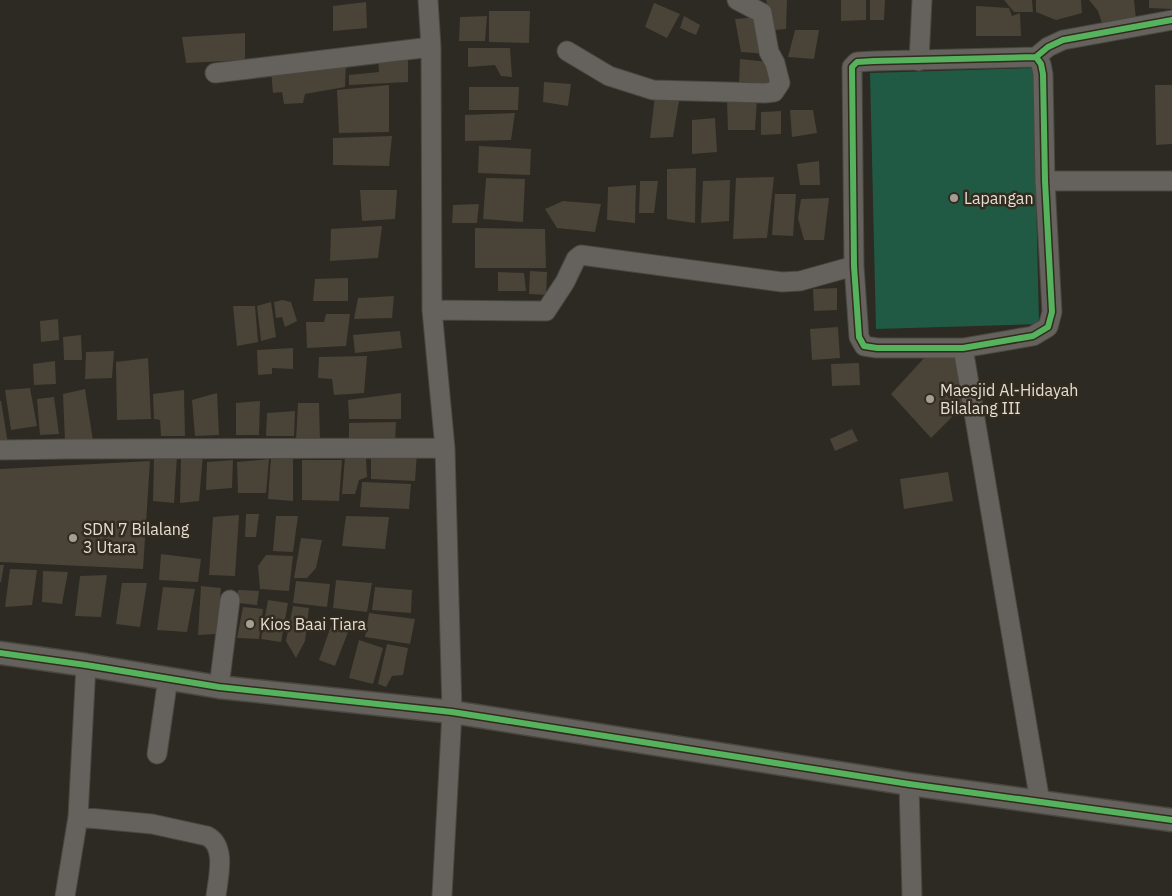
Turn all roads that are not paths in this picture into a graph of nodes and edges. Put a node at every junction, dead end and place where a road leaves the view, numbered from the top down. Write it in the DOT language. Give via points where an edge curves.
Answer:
graph roads {
  1 [pos="428,0"];
  2 [pos="737,0"];
  3 [pos="922,0"];
  4 [pos="1172,20"];
  5 [pos="431,47"];
  6 [pos="567,51"];
  7 [pos="1036,57"];
  8 [pos="919,61"];
  9 [pos="215,73"];
  10 [pos="1045,181"];
  11 [pos="1172,181"];
  12 [pos="854,266"];
  13 [pos="432,310"];
  14 [pos="963,348"];
  15 [pos="445,448"];
  16 [pos="0,450"];
  17 [pos="230,600"];
  18 [pos="0,653"];
  19 [pos="86,664"];
  20 [pos="168,678"];
  21 [pos="219,687"];
  22 [pos="452,712"];
  23 [pos="157,754"];
  24 [pos="909,784"];
  25 [pos="1040,802"];
  26 [pos="78,817"];
  27 [pos="1172,820"];
  28 [pos="66,896"];
  29 [pos="216,896"];
  30 [pos="442,896"];
  31 [pos="912,896"];
  1 -- 5 [label="street"];
  2 -- 6 [label="street" via="762,13 780,83 774,92 653,90 609,76"];
  3 -- 8 [label="street"];
  4 -- 7 [label="street" via="1063,40"];
  5 -- 9 [label="street"];
  5 -- 13 [label="street"];
  7 -- 8 [label="street"];
  7 -- 10 [label="street" via="1042,64 1043,74"];
  8 -- 12 [label="street" via="857,62 852,67"];
  10 -- 11 [label="street"];
  10 -- 14 [label="street" via="1052,312 1048,327 1034,336"];
  12 -- 13 [label="street" via="800,281 782,282 581,255 546,311"];
  12 -- 14 [label="street" via="859,337 864,346"];
  13 -- 15 [label="street"];
  14 -- 25 [label="street"];
  15 -- 16 [label="street"];
  15 -- 22 [label="street"];
  17 -- 21 [label="street"];
  18 -- 19 [label="street"];
  19 -- 20 [label="street"];
  19 -- 26 [label="street"];
  20 -- 21 [label="street"];
  20 -- 23 [label="street"];
  21 -- 22 [label="street"];
  22 -- 24 [label="street"];
  22 -- 30 [label="street"];
  24 -- 25 [label="street"];
  24 -- 31 [label="street"];
  25 -- 27 [label="street"];
  26 -- 28 [label="street"];
  26 -- 29 [label="street" via="152,824 213,839 219,858"];
}
